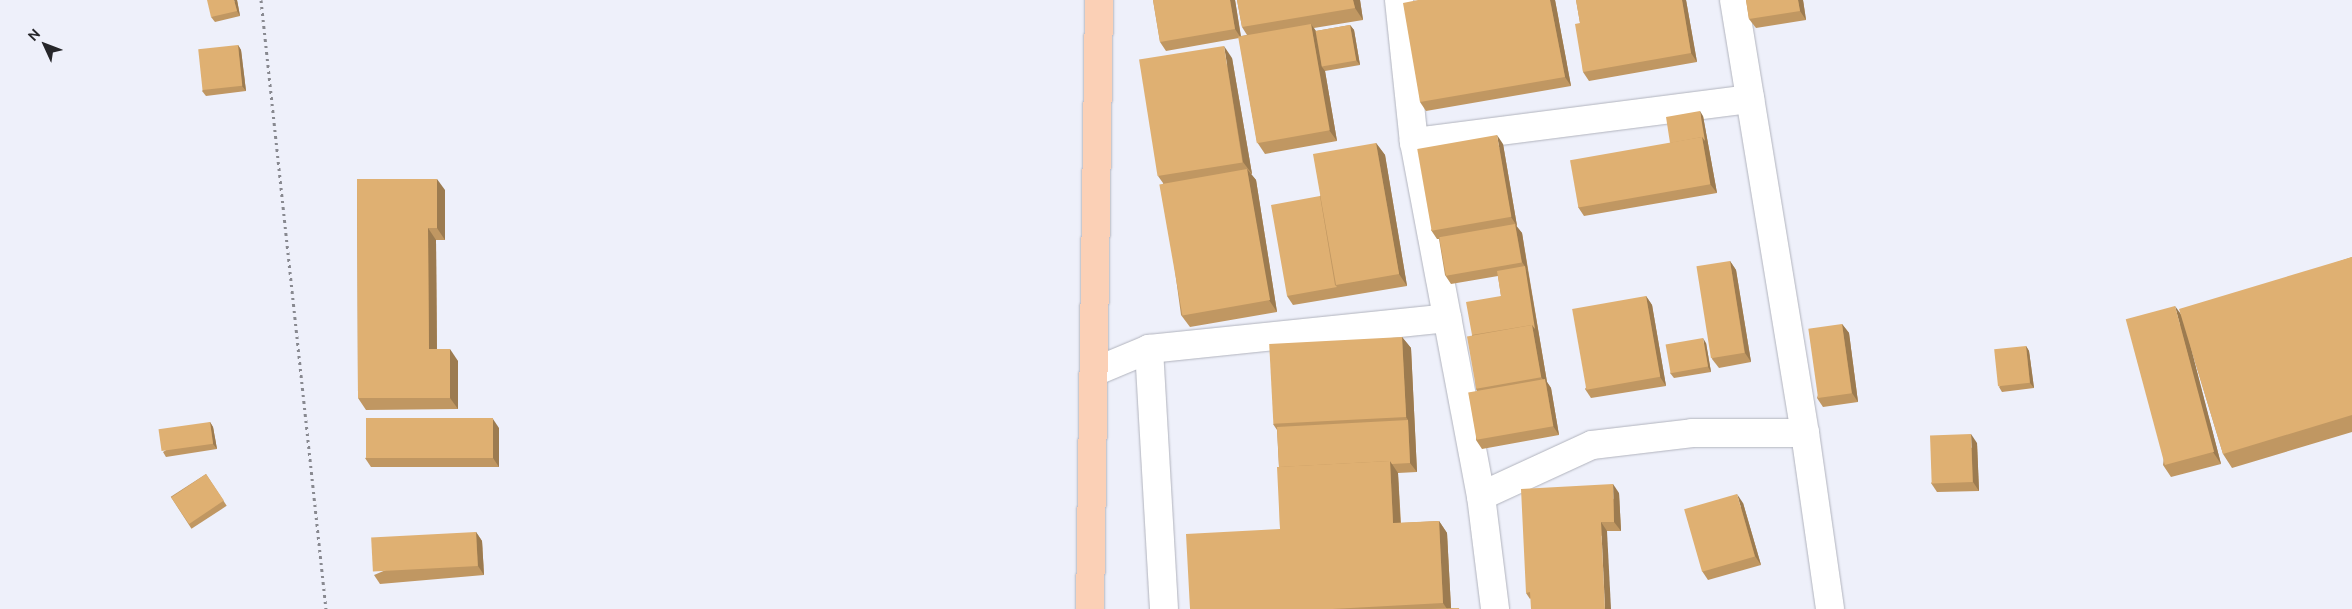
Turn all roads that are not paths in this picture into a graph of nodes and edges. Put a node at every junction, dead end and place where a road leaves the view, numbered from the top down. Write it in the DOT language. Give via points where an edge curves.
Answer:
graph roads {
  1 [pos="1099,0"];
  2 [pos="1398,0"];
  3 [pos="1734,0"];
  4 [pos="1750,99"];
  5 [pos="1414,142"];
  6 [pos="1448,318"];
  7 [pos="1149,349"];
  8 [pos="1094,372"];
  9 [pos="1805,433"];
  10 [pos="1481,496"];
  11 [pos="1090,609"];
  12 [pos="1164,609"];
  13 [pos="1495,609"];
  14 [pos="1830,609"];
  1 -- 8 [label="main road"];
  2 -- 5 [label="street"];
  3 -- 4 [label="street"];
  4 -- 5 [label="street"];
  4 -- 9 [label="street"];
  5 -- 6 [label="street"];
  6 -- 7 [label="street"];
  6 -- 10 [label="street"];
  7 -- 8 [label="street"];
  7 -- 12 [label="street"];
  8 -- 11 [label="main road"];
  9 -- 10 [label="street" via="1692,433 1592,445"];
  9 -- 14 [label="street"];
  10 -- 13 [label="street"];
}
